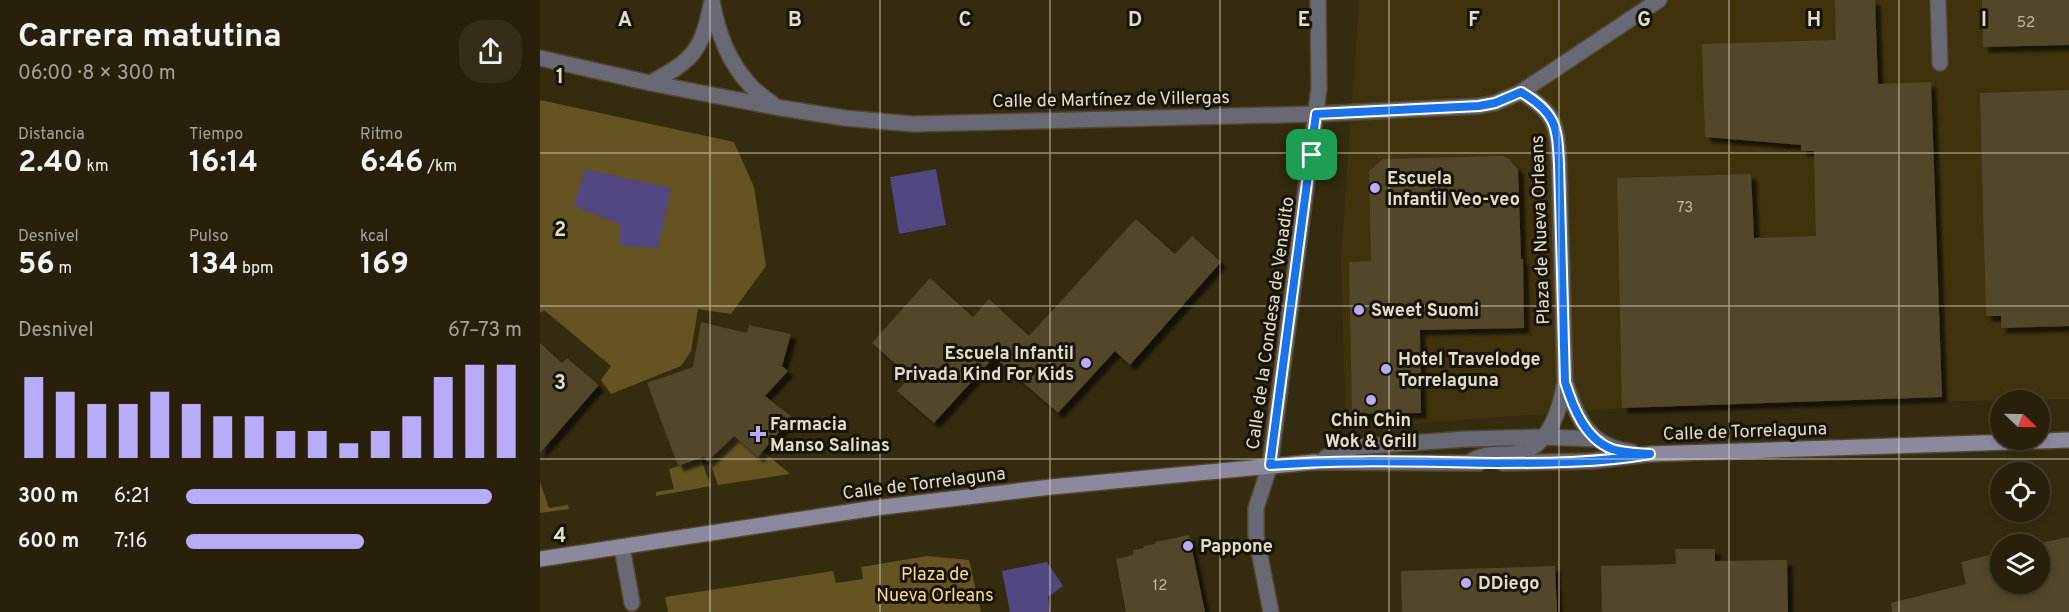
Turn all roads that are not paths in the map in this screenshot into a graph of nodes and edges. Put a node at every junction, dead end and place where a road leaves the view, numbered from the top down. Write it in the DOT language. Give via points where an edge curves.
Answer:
graph roads {
  1 [pos="1318,0"];
  2 [pos="1659,0"];
  3 [pos="1938,0"];
  4 [pos="712,1"];
  5 [pos="540,58"];
  6 [pos="1940,63"];
  7 [pos="650,82"];
  8 [pos="1521,92"];
  9 [pos="775,107"];
  10 [pos="1316,114"];
  11 [pos="1565,382"];
  12 [pos="1543,437"];
  13 [pos="1596,439"];
  14 [pos="2069,440"];
  15 [pos="1650,454"];
  16 [pos="1314,462"];
  17 [pos="1469,463"];
  18 [pos="1270,465"];
  19 [pos="622,547"];
  20 [pos="540,558"];
  21 [pos="632,603"];
  22 [pos="1271,612"];
  1 -- 10 [label="street, Calle de la Condesa de Venadito"];
  2 -- 8 [label="street, Calle de Martínez de Villergas"];
  3 -- 6 [label="street"];
  4 -- 7 [label="street" via="696,52"];
  4 -- 9 [label="street" via="721,39 732,61 749,85"];
  5 -- 7 [label="street, Calle de Martínez de Villergas"];
  7 -- 9 [label="street, Calle de Martínez de Villergas"];
  8 -- 10 [label="street, Calle de Martínez de Villergas" via="1479,106"];
  8 -- 11 [label="street, Plaza de Nueva Orleans" via="1544,108 1557,129"];
  9 -- 10 [label="street, Calle de Martínez de Villergas" via="913,124"];
  10 -- 18 [label="street, Calle de la Condesa de Venadito"];
  11 -- 12 [label="street, Plaza de Nueva Orleans" via="1560,408"];
  11 -- 13 [label="street, Plaza de Nueva Orleans" via="1574,409"];
  12 -- 13 [label="street, Calle de Torrelaguna"];
  12 -- 16 [label="street, Calle de Torrelaguna" via="1356,447"];
  12 -- 17 [label="street, Plaza de Nueva Orleans" via="1523,452 1483,455"];
  13 -- 15 [label="street" via="1618,450"];
  14 -- 15 [label="street, Calle de Torrelaguna"];
  15 -- 17 [label="street, Calle de Torrelaguna" via="1570,462"];
  16 -- 17 [label="street, Calle de Torrelaguna"];
  16 -- 18 [label="street, Calle de Torrelaguna"];
  18 -- 19 [label="street, Calle de Torrelaguna" via="887,506"];
  18 -- 22 [label="street, Calle de la Condesa de Venadito" via="1256,508 1256,536"];
  19 -- 20 [label="street, Calle de Torrelaguna"];
  19 -- 21 [label="street"];
}
